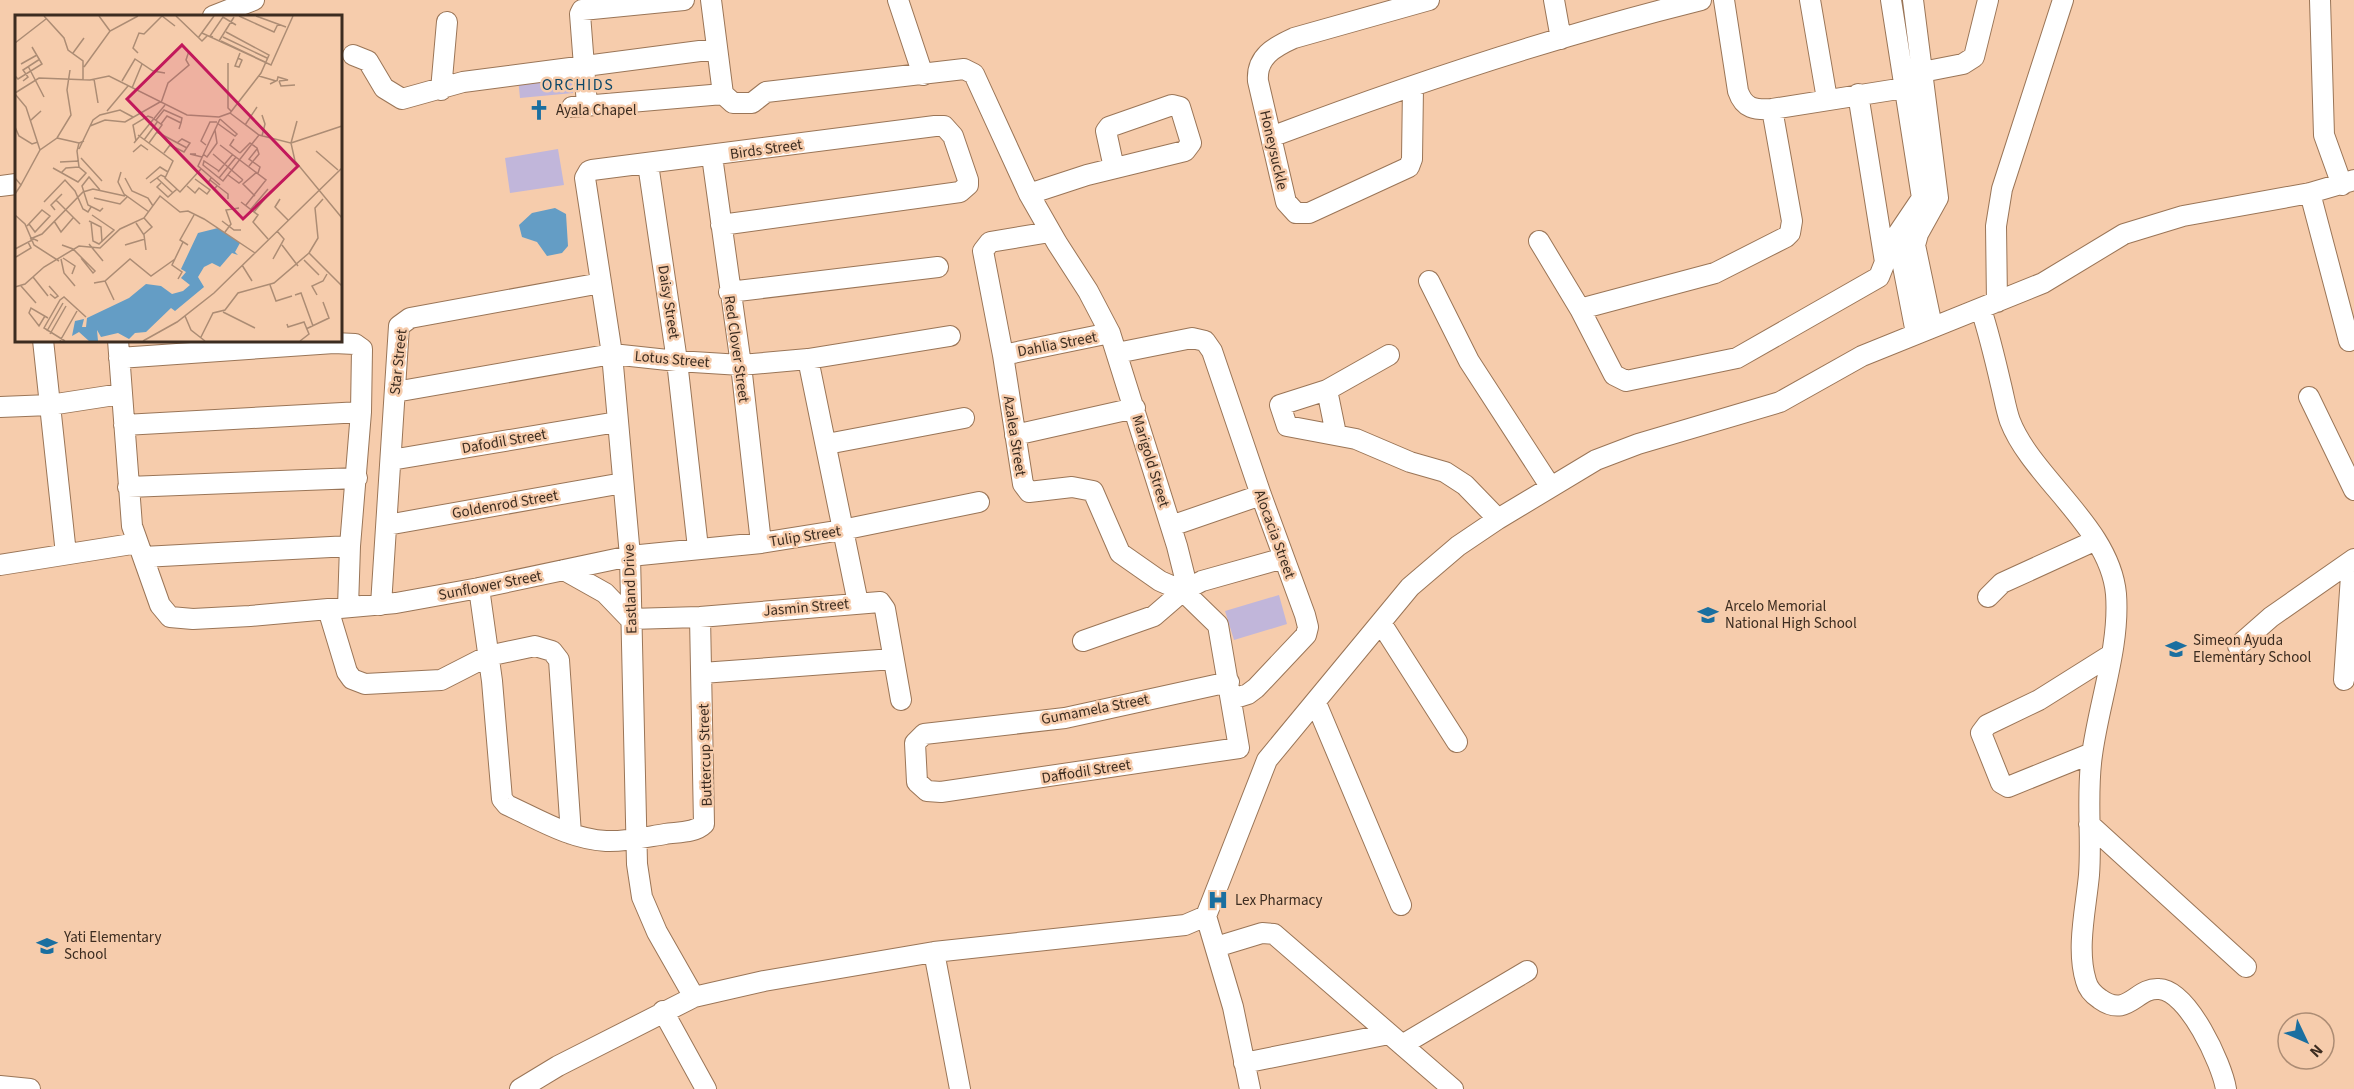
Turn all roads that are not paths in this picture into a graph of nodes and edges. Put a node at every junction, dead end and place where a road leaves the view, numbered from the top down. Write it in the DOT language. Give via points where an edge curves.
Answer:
graph roads {
  1 [pos="254,0"];
  2 [pos="684,0"];
  3 [pos="711,0"];
  4 [pos="898,0"];
  5 [pos="1429,0"];
  6 [pos="1554,0"];
  7 [pos="1701,0"];
  8 [pos="1724,0"];
  9 [pos="1810,0"];
  10 [pos="1891,0"];
  11 [pos="1912,0"];
  12 [pos="1988,0"];
  13 [pos="2063,0"];
  14 [pos="2320,0"];
  15 [pos="1636,8"];
  16 [pos="216,15"];
  17 [pos="447,22"];
  18 [pos="1561,39"];
  19 [pos="716,49"];
  20 [pos="353,55"];
  21 [pos="584,68"];
  22 [pos="923,75"];
  23 [pos="1914,80"];
  24 [pos="1413,87"];
  25 [pos="441,90"];
  26 [pos="723,94"];
  27 [pos="1858,94"];
  28 [pos="1827,99"];
  29 [pos="1772,109"];
  30 [pos="1271,137"];
  31 [pos="712,156"];
  32 [pos="648,164"];
  33 [pos="1114,168"];
  34 [pos="589,171"];
  35 [pos="2348,183"];
  36 [pos="15,184"];
  37 [pos="0,186"];
  38 [pos="2310,193"];
  39 [pos="1029,194"];
  40 [pos="721,225"];
  41 [pos="1050,232"];
  42 [pos="1539,241"];
  43 [pos="938,267"];
  44 [pos="1429,281"];
  45 [pos="601,283"];
  46 [pos="729,292"];
  47 [pos="1989,305"];
  48 [pos="1580,309"];
  49 [pos="1924,330"];
  50 [pos="1110,333"];
  51 [pos="950,336"];
  52 [pos="2349,341"];
  53 [pos="43,342"];
  54 [pos="332,342"];
  55 [pos="118,349"];
  56 [pos="1118,352"];
  57 [pos="612,354"];
  58 [pos="1003,355"];
  59 [pos="1389,355"];
  60 [pos="808,359"];
  61 [pos="677,362"];
  62 [pos="741,365"];
  63 [pos="1328,390"];
  64 [pos="395,392"];
  65 [pos="121,394"];
  66 [pos="2309,397"];
  67 [pos="50,405"];
  68 [pos="0,407"];
  69 [pos="1135,408"];
  70 [pos="361,412"];
  71 [pos="964,418"];
  72 [pos="617,422"];
  73 [pos="124,425"];
  74 [pos="1336,434"];
  75 [pos="1015,435"];
  76 [pos="827,444"];
  77 [pos="391,460"];
  78 [pos="357,478"];
  79 [pos="623,483"];
  80 [pos="1550,486"];
  81 [pos="128,487"];
  82 [pos="2354,490"];
  83 [pos="1261,495"];
  84 [pos="979,502"];
  85 [pos="1498,519"];
  86 [pos="387,525"];
  87 [pos="1171,526"];
  88 [pos="842,530"];
  89 [pos="2094,541"];
  90 [pos="761,543"];
  91 [pos="350,546"];
  92 [pos="698,548"];
  93 [pos="140,550"];
  94 [pos="66,554"];
  95 [pos="630,556"];
  96 [pos="1284,558"];
  97 [pos="1,560"];
  98 [pos="2353,560"];
  99 [pos="564,570"];
  100 [pos="479,588"];
  101 [pos="1182,591"];
  102 [pos="1988,597"];
  103 [pos="858,603"];
  104 [pos="381,604"];
  105 [pos="348,607"];
  106 [pos="328,609"];
  107 [pos="700,617"];
  108 [pos="630,619"];
  109 [pos="1381,623"];
  110 [pos="1083,641"];
  111 [pos="2238,646"];
  112 [pos="488,656"];
  113 [pos="2109,657"];
  114 [pos="893,659"];
  115 [pos="702,673"];
  116 [pos="2344,680"];
  117 [pos="1230,690"];
  118 [pos="901,700"];
  119 [pos="1316,703"];
  120 [pos="1457,742"];
  121 [pos="1239,748"];
  122 [pos="2092,753"];
  123 [pos="1267,760"];
  124 [pos="933,792"];
  125 [pos="2089,824"];
  126 [pos="571,834"];
  127 [pos="637,838"];
  128 [pos="1401,905"];
  129 [pos="1206,916"];
  130 [pos="1216,947"];
  131 [pos="934,952"];
  132 [pos="2246,967"];
  133 [pos="1527,971"];
  134 [pos="694,997"];
  135 [pos="663,1011"];
  136 [pos="1395,1039"];
  137 [pos="1244,1063"];
  138 [pos="0,1086"];
  139 [pos="30,1089"];
  140 [pos="520,1089"];
  141 [pos="706,1089"];
  142 [pos="960,1089"];
  143 [pos="1250,1089"];
  144 [pos="1453,1089"];
  145 [pos="2226,1089"];
  1 -- 16 [label="street"];
  2 -- 21 [label="street" via="582,10"];
  3 -- 19 [label="street"];
  4 -- 22 [label="street"];
  5 -- 30 [label="street, Honeysuckle" via="1294,38 1275,47 1257,68"];
  6 -- 18 [label="street"];
  7 -- 15 [label="street"];
  8 -- 29 [label="street" via="1741,100 1757,110"];
  9 -- 28 [label="street"];
  10 -- 23 [label="street"];
  11 -- 23 [label="street"];
  12 -- 23 [label="street" via="1974,57"];
  13 -- 47 [label="street" via="2002,189"];
  14 -- 35 [label="street" via="2324,135"];
  15 -- 18 [label="street"];
  17 -- 25 [label="street"];
  18 -- 24 [label="street"];
  19 -- 21 [label="street"];
  19 -- 26 [label="street"];
  20 -- 25 [label="street" via="368,61 379,81 398,99"];
  21 -- 25 [label="street" via="463,82"];
  21 -- 26 [label="street" via="579,106"];
  22 -- 26 [label="street, Marigold Street" via="766,92 757,101 746,104 733,103"];
  22 -- 39 [label="street, Marigold Street" via="964,69 974,74"];
  23 -- 27 [label="street"];
  23 -- 49 [label="street" via="1922,201 1899,230 1897,244"];
  24 -- 30 [label="street" via="1369,99"];
  24 -- 30 [label="street, Honeysuckle" via="1409,167 1309,213 1296,213 1286,202"];
  27 -- 28 [label="street"];
  27 -- 48 [label="street" via="1885,262 1879,277 1737,358 1626,381 1614,375"];
  28 -- 29 [label="street"];
  29 -- 48 [label="street" via="1792,221 1790,233 1715,273"];
  31 -- 32 [label="street, Birds Street"];
  31 -- 40 [label="street, Red Clover Street"];
  31 -- 40 [label="street, Birds Street" via="944,126 953,136 968,180 960,192"];
  32 -- 34 [label="street, Birds Street"];
  32 -- 61 [label="street, Daisy Street"];
  33 -- 39 [label="street"];
  34 -- 45 [label="street, Eastland Drive" via="586,190"];
  35 -- 38 [label="street"];
  36 -- 37 [label="street"];
  38 -- 47 [label="street" via="2183,216 2124,234 2043,283"];
  38 -- 52 [label="street"];
  39 -- 41 [label="street, Marigold Street"];
  40 -- 46 [label="street, Red Clover Street"];
  41 -- 50 [label="street, Marigold Street" via="1089,291"];
  41 -- 58 [label="street, Azalea Street" via="985,245 983,258"];
  42 -- 48 [label="street"];
  43 -- 46 [label="street"];
  44 -- 80 [label="street" via="1469,361"];
  45 -- 57 [label="street, Eastland Drive"];
  45 -- 64 [label="street, Star Street" via="405,320 398,332"];
  46 -- 62 [label="street, Red Clover Street"];
  47 -- 49 [label="street"];
  47 -- 89 [label="street" via="2010,421 2024,447 2074,508"];
  49 -- 80 [label="street" via="1862,356 1780,402 1638,444 1596,460"];
  50 -- 56 [label="street, Marigold Street"];
  50 -- 58 [label="street, Dahlia Street"];
  51 -- 60 [label="street, Lotus Street"];
  53 -- 67 [label="street"];
  54 -- 55 [label="street"];
  54 -- 70 [label="street" via="355,344 362,349"];
  55 -- 65 [label="street"];
  56 -- 69 [label="street, Marigold Street"];
  56 -- 83 [label="street, Alocacia Street" via="1192,338 1205,341 1212,351"];
  57 -- 61 [label="street, Lotus Street"];
  57 -- 64 [label="street, Lotus Street"];
  57 -- 72 [label="street, Eastland Drive"];
  58 -- 75 [label="street, Azalea Street"];
  59 -- 63 [label="street"];
  60 -- 62 [label="street, Lotus Street"];
  60 -- 76 [label="street"];
  61 -- 62 [label="street, Lotus Street"];
  61 -- 92 [label="street, Daisy Street"];
  62 -- 90 [label="street, Red Clover Street"];
  63 -- 74 [label="street"];
  63 -- 74 [label="street" via="1281,405 1287,426"];
  64 -- 77 [label="street, Star Street"];
  65 -- 67 [label="street"];
  65 -- 73 [label="street"];
  66 -- 82 [label="street"];
  67 -- 68 [label="street"];
  67 -- 94 [label="street"];
  69 -- 75 [label="street"];
  69 -- 87 [label="street, Marigold Street"];
  70 -- 73 [label="street"];
  70 -- 78 [label="street"];
  71 -- 76 [label="street"];
  72 -- 77 [label="street, Dafodil Street"];
  72 -- 79 [label="street, Eastland Drive"];
  73 -- 81 [label="street"];
  74 -- 85 [label="street" via="1445,472 1472,491"];
  75 -- 101 [label="street, Azalea Street" via="1026,491 1072,487 1093,491 1120,553"];
  76 -- 88 [label="street"];
  77 -- 86 [label="street, Star Street"];
  78 -- 81 [label="street"];
  78 -- 91 [label="street"];
  79 -- 86 [label="street, Goldenrod Street"];
  79 -- 95 [label="street, Eastland Drive"];
  80 -- 85 [label="street"];
  81 -- 93 [label="street" via="132,526"];
  83 -- 87 [label="street"];
  83 -- 96 [label="street, Alocacia Street"];
  84 -- 88 [label="street, Tulip Street"];
  85 -- 109 [label="street" via="1458,546 1410,587"];
  86 -- 104 [label="street, Star Street"];
  87 -- 101 [label="street, Marigold Street" via="1184,571"];
  88 -- 90 [label="street, Tulip Street"];
  88 -- 103 [label="street"];
  89 -- 102 [label="street" via="2002,583"];
  89 -- 113 [label="street" via="2113,577 2116,595"];
  90 -- 92 [label="street, Tulip Street"];
  91 -- 93 [label="street"];
  91 -- 105 [label="street"];
  92 -- 95 [label="street, Tulip Street"];
  93 -- 94 [label="street"];
  93 -- 106 [label="street, Sunflower Street" via="160,605 170,617 193,619"];
  94 -- 97 [label="street"];
  95 -- 99 [label="street, Sunflower Street"];
  95 -- 108 [label="street, Eastland Drive"];
  96 -- 101 [label="street" via="1202,581"];
  96 -- 117 [label="street, Alocacia Street" via="1308,630 1256,688"];
  98 -- 111 [label="street" via="2271,616"];
  98 -- 116 [label="street"];
  99 -- 100 [label="street, Sunflower Street"];
  99 -- 108 [label="street" via="605,593"];
  100 -- 104 [label="street, Sunflower Street"];
  100 -- 112 [label="street"];
  101 -- 110 [label="street" via="1154,616"];
  101 -- 117 [label="street" via="1218,625"];
  103 -- 107 [label="street, Jasmin Street"];
  103 -- 114 [label="street, Jasmin Street" via="876,601 883,605"];
  104 -- 105 [label="street, Sunflower Street"];
  105 -- 106 [label="street, Sunflower Street"];
  106 -- 112 [label="street" via="347,672 358,682 441,680"];
  107 -- 108 [label="street, Jasmin Street"];
  107 -- 115 [label="street, Buttercup Street"];
  108 -- 127 [label="street, Eastland Drive"];
  109 -- 119 [label="street"];
  109 -- 120 [label="street"];
  112 -- 126 [label="street" via="502,799 507,805"];
  112 -- 126 [label="street" via="535,646 552,651 559,660"];
  113 -- 122 [label="street"];
  113 -- 122 [label="street" via="2039,700 1987,725 1980,733 2001,783 2008,787"];
  114 -- 115 [label="street"];
  114 -- 118 [label="street, Jasmin Street"];
  115 -- 127 [label="street, Buttercup Street" via="704,824 696,830"];
  117 -- 121 [label="street"];
  117 -- 124 [label="street, Gumamela Street" via="1065,718 924,734 915,743 917,782"];
  119 -- 123 [label="street"];
  119 -- 128 [label="street"];
  121 -- 123 [label="street"];
  121 -- 124 [label="street, Daffodil Street"];
  122 -- 125 [label="street" via="2087,798"];
  123 -- 129 [label="street"];
  125 -- 132 [label="street"];
  125 -- 145 [label="street" via="2082,968 2087,985 2106,1004 2118,1006 2149,990 2171,992 2215,1052"];
  126 -- 127 [label="street" via="609,841"];
  127 -- 134 [label="street, Eastland Drive" via="642,897"];
  129 -- 130 [label="street"];
  129 -- 131 [label="street" via="1185,925"];
  130 -- 136 [label="street" via="1262,933 1274,934"];
  130 -- 137 [label="street"];
  131 -- 134 [label="street"];
  131 -- 142 [label="street"];
  133 -- 136 [label="street"];
  134 -- 135 [label="street"];
  135 -- 140 [label="street"];
  135 -- 141 [label="street"];
  136 -- 137 [label="street"];
  136 -- 144 [label="street"];
  137 -- 143 [label="street"];
  138 -- 139 [label="street"];
}
